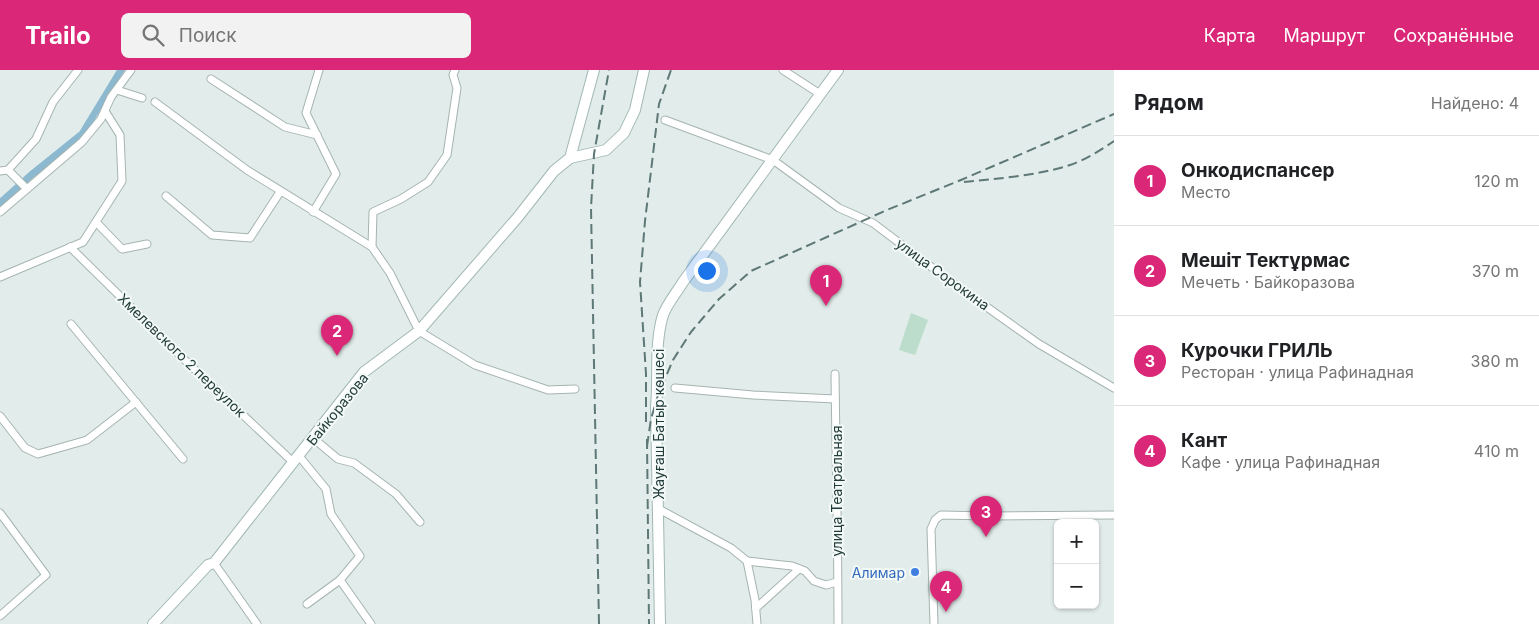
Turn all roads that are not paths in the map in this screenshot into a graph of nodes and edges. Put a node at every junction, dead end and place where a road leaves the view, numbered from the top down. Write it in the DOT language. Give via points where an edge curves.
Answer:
graph roads {
  1 [pos="78,70"];
  2 [pos="131,70"];
  3 [pos="319,70"];
  4 [pos="455,70"];
  5 [pos="594,70"];
  6 [pos="644,70"];
  7 [pos="784,70"];
  8 [pos="838,70"];
  9 [pos="211,79"];
  10 [pos="116,90"];
  11 [pos="820,94"];
  12 [pos="142,98"];
  13 [pos="155,102"];
  14 [pos="105,111"];
  15 [pos="664,120"];
  16 [pos="317,135"];
  17 [pos="570,158"];
  18 [pos="773,160"];
  19 [pos="6,171"];
  20 [pos="27,189"];
  21 [pos="280,192"];
  22 [pos="166,196"];
  23 [pos="0,212"];
  24 [pos="314,212"];
  25 [pos="96,222"];
  26 [pos="147,244"];
  27 [pos="70,247"];
  28 [pos="372,247"];
  29 [pos="0,278"];
  30 [pos="71,324"];
  31 [pos="419,331"];
  32 [pos="835,374"];
  33 [pos="675,388"];
  34 [pos="1114,388"];
  35 [pos="575,389"];
  36 [pos="835,399"];
  37 [pos="136,402"];
  38 [pos="0,416"];
  39 [pos="313,438"];
  40 [pos="183,459"];
  41 [pos="296,459"];
  42 [pos="657,508"];
  43 [pos="0,513"];
  44 [pos="1114,515"];
  45 [pos="420,522"];
  46 [pos="747,561"];
  47 [pos="214,563"];
  48 [pos="799,569"];
  49 [pos="340,580"];
  50 [pos="836,582"];
  51 [pos="307,604"];
  52 [pos="756,608"];
  53 [pos="0,616"];
  54 [pos="153,624"];
  55 [pos="257,624"];
  56 [pos="371,624"];
  57 [pos="660,624"];
  58 [pos="757,624"];
  59 [pos="838,624"];
  60 [pos="934,624"];
  1 -- 19 [label="street" via="53,102 36,139"];
  2 -- 10 [label="street"];
  3 -- 16 [label="street" via="306,113"];
  4 -- 28 [label="street" via="452,75 457,88 447,155 428,182 373,212"];
  5 -- 17 [label="street"];
  6 -- 17 [label="street, Байкоразова" via="635,110 624,134 606,150"];
  7 -- 11 [label="street"];
  8 -- 11 [label="street, Жауғаш Батыр көшесі"];
  9 -- 16 [label="street" via="285,127"];
  10 -- 12 [label="street"];
  10 -- 14 [label="street"];
  11 -- 18 [label="street, Жауғаш Батыр көшесі"];
  13 -- 21 [label="street"];
  14 -- 20 [label="street" via="82,142"];
  14 -- 25 [label="street" via="120,135 122,182"];
  15 -- 18 [label="street, улица Сорокина"];
  16 -- 24 [label="street" via="336,174"];
  17 -- 31 [label="street, Байкоразова" via="554,171"];
  18 -- 34 [label="street, улица Сорокина" via="839,208 873,223 1039,344"];
  18 -- 42 [label="street, Жауғаш Батыр көшесі" via="683,282 664,313 657,348"];
  19 -- 20 [label="street"];
  20 -- 23 [label="street"];
  21 -- 22 [label="street" via="250,238 212,235"];
  21 -- 24 [label="street"];
  24 -- 28 [label="street"];
  25 -- 26 [label="street" via="122,249"];
  25 -- 27 [label="street" via="83,242"];
  27 -- 29 [label="street"];
  27 -- 41 [label="street, Хмелевского 2 переулок" via="190,365"];
  28 -- 31 [label="street" via="390,273"];
  30 -- 37 [label="street"];
  31 -- 35 [label="street" via="475,365 548,390"];
  31 -- 39 [label="street, Байкоразова" via="364,372"];
  32 -- 36 [label="street, улица Театральная"];
  33 -- 36 [label="street"];
  36 -- 50 [label="street, улица Театральная"];
  37 -- 38 [label="street" via="87,440 38,454 25,448"];
  37 -- 40 [label="street"];
  39 -- 41 [label="street, Байкоразова"];
  39 -- 45 [label="street" via="338,459 354,464 396,494"];
  41 -- 47 [label="street, Байкоразова"];
  41 -- 49 [label="street, Хмелевского 2 переулок" via="326,489 331,514 360,556"];
  42 -- 46 [label="street" via="731,548"];
  42 -- 57 [label="street, Жауғаш Батыр көшесі"];
  43 -- 53 [label="street" via="46,574"];
  44 -- 60 [label="street" via="941,515 931,528"];
  46 -- 48 [label="street"];
  46 -- 52 [label="street"];
  47 -- 54 [label="street, Байкоразова" via="208,565"];
  47 -- 55 [label="street"];
  48 -- 50 [label="street" via="814,581 826,585"];
  48 -- 52 [label="street"];
  49 -- 51 [label="street"];
  49 -- 56 [label="street"];
  50 -- 59 [label="street, улица Театральная"];
  52 -- 58 [label="street"];
}
